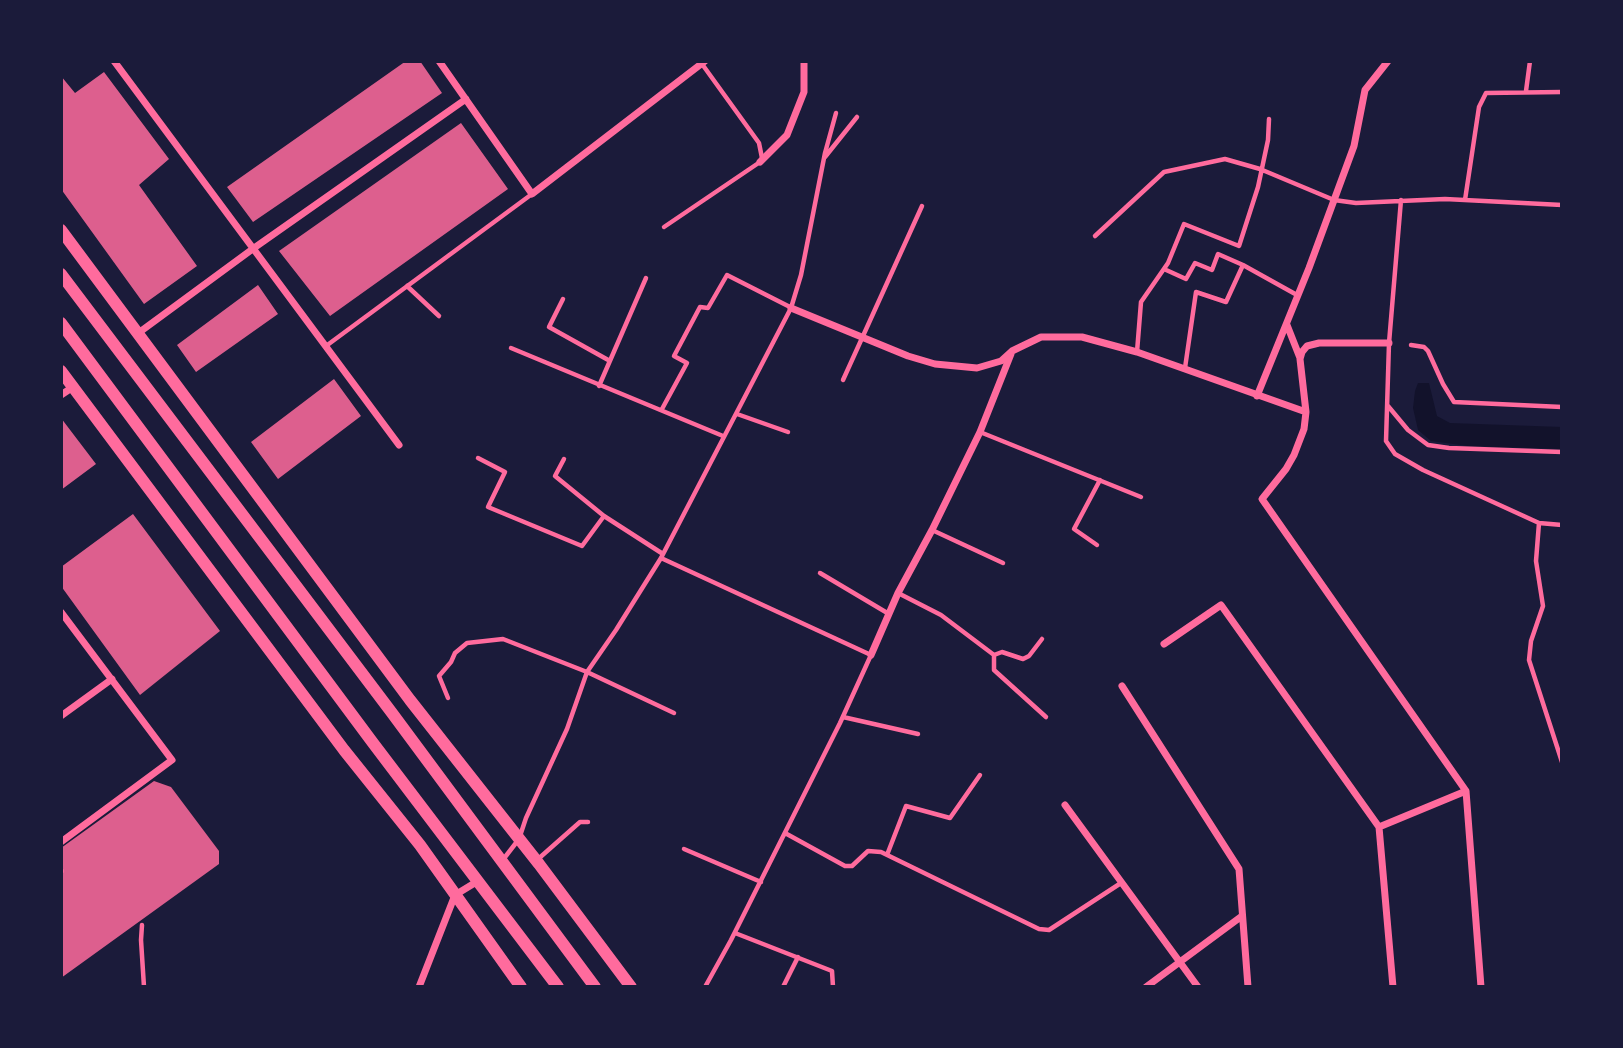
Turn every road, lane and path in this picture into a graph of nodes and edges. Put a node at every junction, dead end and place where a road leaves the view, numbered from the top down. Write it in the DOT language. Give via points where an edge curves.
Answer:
graph roads {
  1 [pos="114,61"];
  2 [pos="439,61"];
  3 [pos="804,61"];
  4 [pos="1530,61"];
  5 [pos="704,62"];
  6 [pos="1386,62"];
  7 [pos="1526,92"];
  8 [pos="1562,92"];
  9 [pos="466,99"];
  10 [pos="836,113"];
  11 [pos="857,117"];
  12 [pos="1269,120"];
  13 [pos="824,158"];
  14 [pos="760,162"];
  15 [pos="1260,169"];
  16 [pos="532,194"];
  17 [pos="1334,200"];
  18 [pos="1401,200"];
  19 [pos="1465,200"];
  20 [pos="922,205"];
  21 [pos="1562,205"];
  22 [pos="664,227"];
  23 [pos="61,230"];
  24 [pos="1095,236"];
  25 [pos="254,248"];
  26 [pos="1243,265"];
  27 [pos="1164,269"];
  28 [pos="61,274"];
  29 [pos="646,278"];
  30 [pos="407,286"];
  31 [pos="1298,295"];
  32 [pos="563,299"];
  33 [pos="791,308"];
  34 [pos="439,316"];
  35 [pos="61,323"];
  36 [pos="1287,325"];
  37 [pos="137,334"];
  38 [pos="862,337"];
  39 [pos="1389,343"];
  40 [pos="1411,345"];
  41 [pos="325,346"];
  42 [pos="511,348"];
  43 [pos="1012,351"];
  44 [pos="1137,352"];
  45 [pos="1300,359"];
  46 [pos="610,361"];
  47 [pos="1185,369"];
  48 [pos="61,371"];
  49 [pos="843,380"];
  50 [pos="598,386"];
  51 [pos="73,387"];
  52 [pos="61,395"];
  53 [pos="1257,396"];
  54 [pos="1387,405"];
  55 [pos="1562,407"];
  56 [pos="662,409"];
  57 [pos="1306,412"];
  58 [pos="737,414"];
  59 [pos="788,432"];
  60 [pos="980,432"];
  61 [pos="723,436"];
  62 [pos="399,445"];
  63 [pos="1562,453"];
  64 [pos="478,458"];
  65 [pos="564,459"];
  66 [pos="1100,480"];
  67 [pos="1141,497"];
  68 [pos="604,516"];
  69 [pos="1539,523"];
  70 [pos="1562,525"];
  71 [pos="932,530"];
  72 [pos="1097,545"];
  73 [pos="662,556"];
  74 [pos="1003,563"];
  75 [pos="820,573"];
  76 [pos="898,593"];
  77 [pos="61,612"];
  78 [pos="888,614"];
  79 [pos="1042,639"];
  80 [pos="1164,645"];
  81 [pos="871,655"];
  82 [pos="994,655"];
  83 [pos="587,672"];
  84 [pos="112,679"];
  85 [pos="1122,686"];
  86 [pos="448,698"];
  87 [pos="674,713"];
  88 [pos="61,716"];
  89 [pos="843,717"];
  90 [pos="1046,717"];
  91 [pos="918,734"];
  92 [pos="1562,762"];
  93 [pos="980,775"];
  94 [pos="1465,791"];
  95 [pos="1065,805"];
  96 [pos="588,822"];
  97 [pos="1379,827"];
  98 [pos="785,833"];
  99 [pos="519,839"];
  100 [pos="61,842"];
  101 [pos="684,849"];
  102 [pos="887,855"];
  103 [pos="536,860"];
  104 [pos="502,862"];
  105 [pos="479,880"];
  106 [pos="761,882"];
  107 [pos="1121,883"];
  108 [pos="455,895"];
  109 [pos="1242,916"];
  110 [pos="142,925"];
  111 [pos="735,933"];
  112 [pos="798,957"];
  113 [pos="1181,961"];
  114 [pos="144,987"];
  115 [pos="419,987"];
  116 [pos="521,987"];
  117 [pos="558,987"];
  118 [pos="594,987"];
  119 [pos="631,987"];
  120 [pos="705,987"];
  121 [pos="783,987"];
  122 [pos="833,987"];
  123 [pos="1146,987"];
  124 [pos="1198,987"];
  125 [pos="1248,987"];
  126 [pos="1393,987"];
  127 [pos="1481,987"];
  1 -- 25 [label="street"];
  2 -- 9 [label="street"];
  3 -- 14 [label="street" via="804,92 787,135"];
  4 -- 7 [label="lane"];
  5 -- 14 [label="lane" via="759,143"];
  5 -- 16 [label="street"];
  6 -- 17 [label="street" via="1365,90 1354,146"];
  7 -- 8 [label="lane"];
  7 -- 19 [label="lane" via="1486,93 1479,107"];
  9 -- 16 [label="street"];
  9 -- 25 [label="street"];
  10 -- 13 [label="lane"];
  11 -- 13 [label="lane"];
  12 -- 15 [label="lane"];
  13 -- 33 [label="lane"];
  14 -- 22 [label="lane"];
  15 -- 17 [label="lane"];
  15 -- 24 [label="lane" via="1225,159 1164,172"];
  15 -- 27 [label="lane" via="1239,246 1184,224"];
  16 -- 30 [label="lane"];
  17 -- 18 [label="lane" via="1374,204"];
  17 -- 31 [label="street"];
  18 -- 19 [label="lane"];
  18 -- 39 [label="lane"];
  19 -- 21 [label="lane"];
  20 -- 38 [label="lane"];
  23 -- 37 [label="main road"];
  25 -- 37 [label="street"];
  25 -- 41 [label="street"];
  26 -- 27 [label="lane" via="1218,254 1212,270 1195,263 1186,279"];
  26 -- 31 [label="lane"];
  26 -- 47 [label="lane" via="1226,302 1196,292"];
  27 -- 44 [label="lane" via="1141,302"];
  28 -- 104 [label="main road"];
  29 -- 46 [label="lane"];
  30 -- 34 [label="lane"];
  30 -- 41 [label="lane"];
  31 -- 36 [label="street"];
  32 -- 46 [label="lane" via="549,327"];
  33 -- 38 [label="street"];
  33 -- 56 [label="lane" via="727,275 708,308 700,307 674,356 687,363"];
  33 -- 58 [label="lane"];
  35 -- 105 [label="main road"];
  36 -- 45 [label="street"];
  36 -- 53 [label="street"];
  37 -- 99 [label="main road"];
  38 -- 43 [label="street" via="935,364 977,368 1001,361"];
  38 -- 49 [label="lane"];
  39 -- 45 [label="street" via="1319,343 1307,346"];
  39 -- 54 [label="lane"];
  40 -- 55 [label="lane" via="1428,351 1457,403"];
  41 -- 62 [label="street"];
  42 -- 50 [label="lane"];
  43 -- 44 [label="street" via="1041,337 1082,337"];
  43 -- 60 [label="street"];
  44 -- 47 [label="street"];
  45 -- 57 [label="street"];
  46 -- 50 [label="lane"];
  47 -- 53 [label="street"];
  48 -- 51 [label="main road"];
  50 -- 56 [label="lane"];
  51 -- 52 [label="street"];
  51 -- 108 [label="main road"];
  53 -- 57 [label="street"];
  54 -- 63 [label="lane" via="1428,445"];
  54 -- 69 [label="lane" via="1386,441 1395,454"];
  56 -- 61 [label="lane"];
  57 -- 94 [label="street" via="1294,455 1262,499"];
  58 -- 59 [label="lane"];
  58 -- 61 [label="lane"];
  60 -- 66 [label="lane"];
  60 -- 71 [label="street"];
  61 -- 73 [label="lane"];
  64 -- 68 [label="lane" via="505,472 488,507 582,546"];
  65 -- 68 [label="lane" via="555,476"];
  66 -- 67 [label="lane"];
  66 -- 72 [label="lane" via="1074,529"];
  68 -- 73 [label="lane"];
  69 -- 70 [label="lane"];
  69 -- 92 [label="lane" via="1535,551 1543,606 1529,660"];
  71 -- 74 [label="lane"];
  71 -- 76 [label="street"];
  73 -- 81 [label="lane"];
  73 -- 83 [label="lane"];
  75 -- 78 [label="lane"];
  76 -- 78 [label="street"];
  76 -- 82 [label="lane" via="940,615"];
  77 -- 84 [label="street"];
  78 -- 81 [label="street"];
  79 -- 82 [label="lane" via="1023,659 1002,652"];
  80 -- 97 [label="street" via="1221,605"];
  81 -- 89 [label="lane"];
  82 -- 90 [label="lane" via="994,670"];
  83 -- 86 [label="lane" via="503,639 472,642 455,653 439,676"];
  83 -- 87 [label="lane"];
  83 -- 99 [label="lane"];
  84 -- 88 [label="street"];
  84 -- 100 [label="street" via="172,760"];
  85 -- 109 [label="street" via="1238,869"];
  89 -- 91 [label="lane"];
  89 -- 98 [label="lane"];
  93 -- 102 [label="lane" via="950,818 906,806"];
  94 -- 97 [label="street"];
  94 -- 127 [label="street"];
  95 -- 107 [label="street"];
  96 -- 103 [label="lane" via="580,822"];
  97 -- 126 [label="street"];
  98 -- 102 [label="lane" via="845,866 852,866 868,851"];
  98 -- 106 [label="lane"];
  99 -- 103 [label="main road"];
  99 -- 104 [label="lane"];
  101 -- 106 [label="lane"];
  102 -- 107 [label="lane" via="1040,929 1049,930"];
  103 -- 119 [label="main road"];
  104 -- 118 [label="main road"];
  105 -- 108 [label="street"];
  105 -- 117 [label="main road"];
  106 -- 111 [label="lane"];
  107 -- 113 [label="street"];
  108 -- 115 [label="street"];
  108 -- 116 [label="main road"];
  109 -- 113 [label="street"];
  109 -- 125 [label="street"];
  110 -- 114 [label="lane"];
  111 -- 112 [label="lane"];
  111 -- 120 [label="lane"];
  112 -- 121 [label="lane"];
  112 -- 122 [label="lane" via="832,971"];
  113 -- 123 [label="street"];
  113 -- 124 [label="street"];
}
